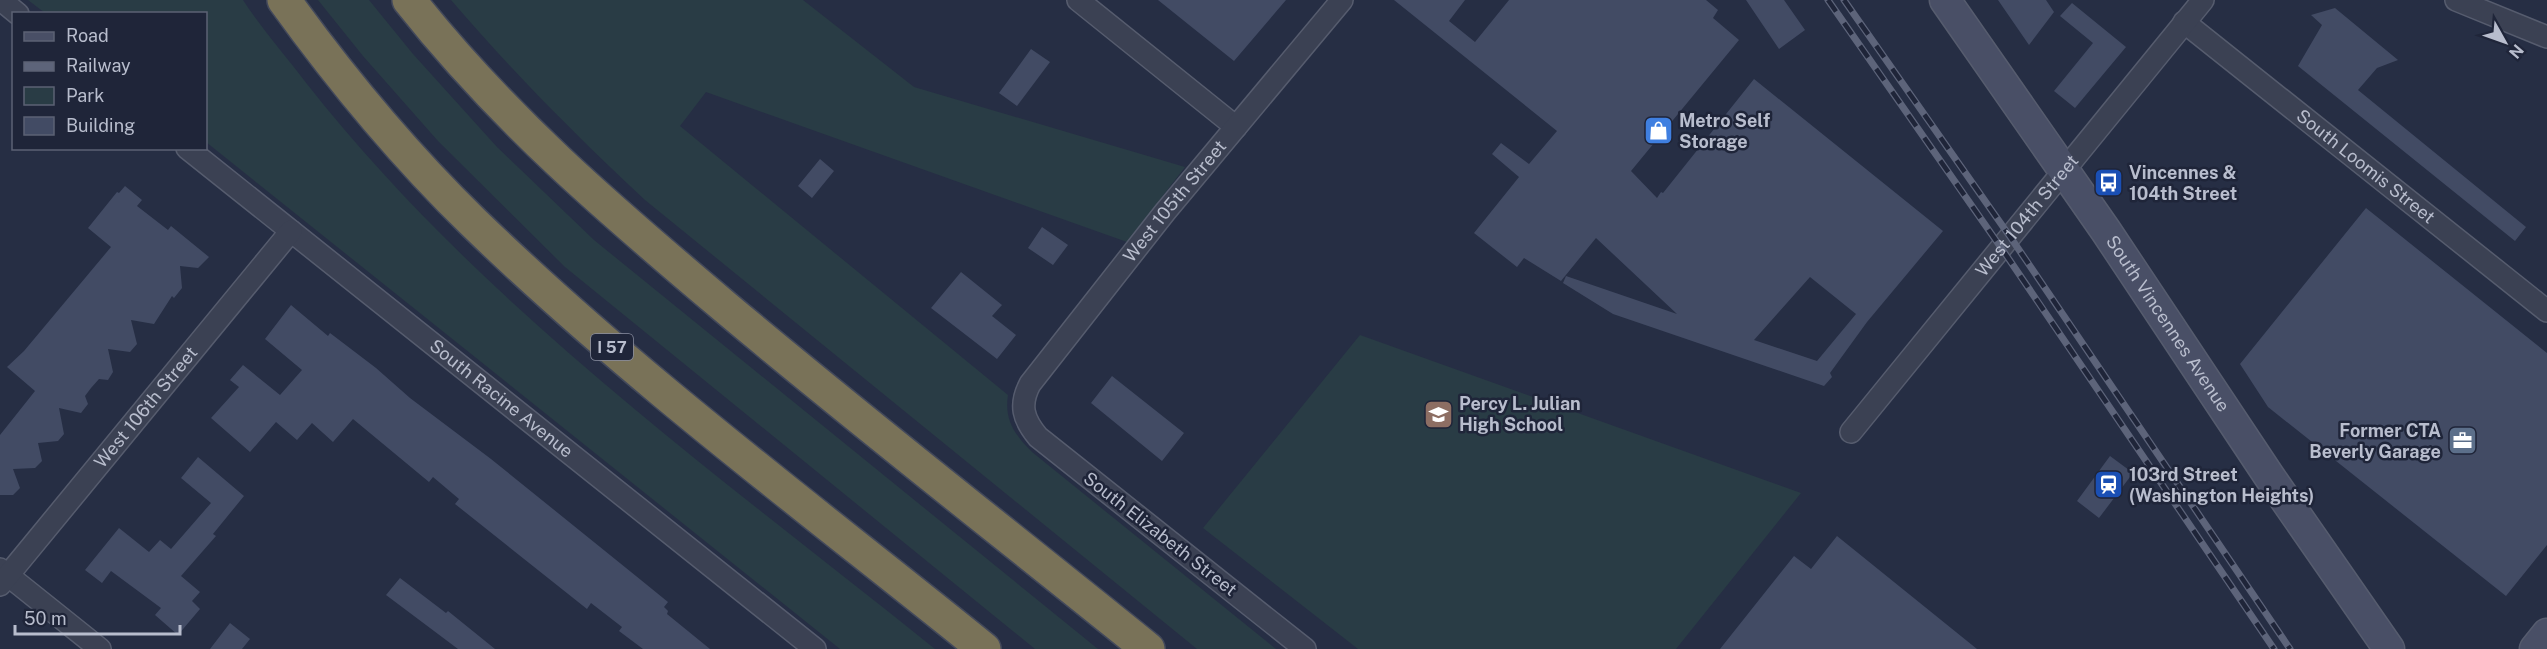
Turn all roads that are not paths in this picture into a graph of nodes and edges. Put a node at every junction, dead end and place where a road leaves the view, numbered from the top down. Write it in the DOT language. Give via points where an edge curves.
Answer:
graph roads {
  1 [pos="1,0"];
  2 [pos="284,0"];
  3 [pos="410,0"];
  4 [pos="1078,0"];
  5 [pos="1342,0"];
  6 [pos="1945,0"];
  7 [pos="2203,0"];
  8 [pos="2456,0"];
  9 [pos="16,12"];
  10 [pos="2184,22"];
  11 [pos="2547,38"];
  12 [pos="1236,127"];
  13 [pos="190,150"];
  14 [pos="2065,172"];
  15 [pos="291,231"];
  16 [pos="2546,308"];
  17 [pos="1023,413"];
  18 [pos="1851,432"];
  19 [pos="3,576"];
  20 [pos="2547,634"];
  21 [pos="100,649"];
  22 [pos="815,649"];
  23 [pos="984,649"];
  24 [pos="1148,649"];
  25 [pos="1305,649"];
  26 [pos="2389,649"];
  27 [pos="2535,649"];
  1 -- 9 [label="street"];
  2 -- 23 [label="highway, I 57" via="386,131 513,260 691,413"];
  3 -- 24 [label="highway" via="505,112 604,205 769,344"];
  4 -- 12 [label="street"];
  5 -- 12 [label="street, West 105th Street"];
  6 -- 14 [label="main road, South Vincennes Avenue"];
  7 -- 10 [label="street, West 104th Street"];
  8 -- 11 [label="street"];
  10 -- 14 [label="street, West 104th Street"];
  10 -- 16 [label="street, South Loomis Street"];
  12 -- 17 [label="street, West 105th Street" via="1030,384 1023,398"];
  13 -- 15 [label="street, South Racine Avenue"];
  14 -- 18 [label="street, West 104th Street"];
  14 -- 26 [label="main road, South Vincennes Avenue"];
  15 -- 19 [label="street, West 106th Street"];
  15 -- 22 [label="street, South Racine Avenue"];
  17 -- 25 [label="street, South Elizabeth Street" via="1038,437"];
  19 -- 21 [label="street"];
  20 -- 27 [label="main road"];
}
